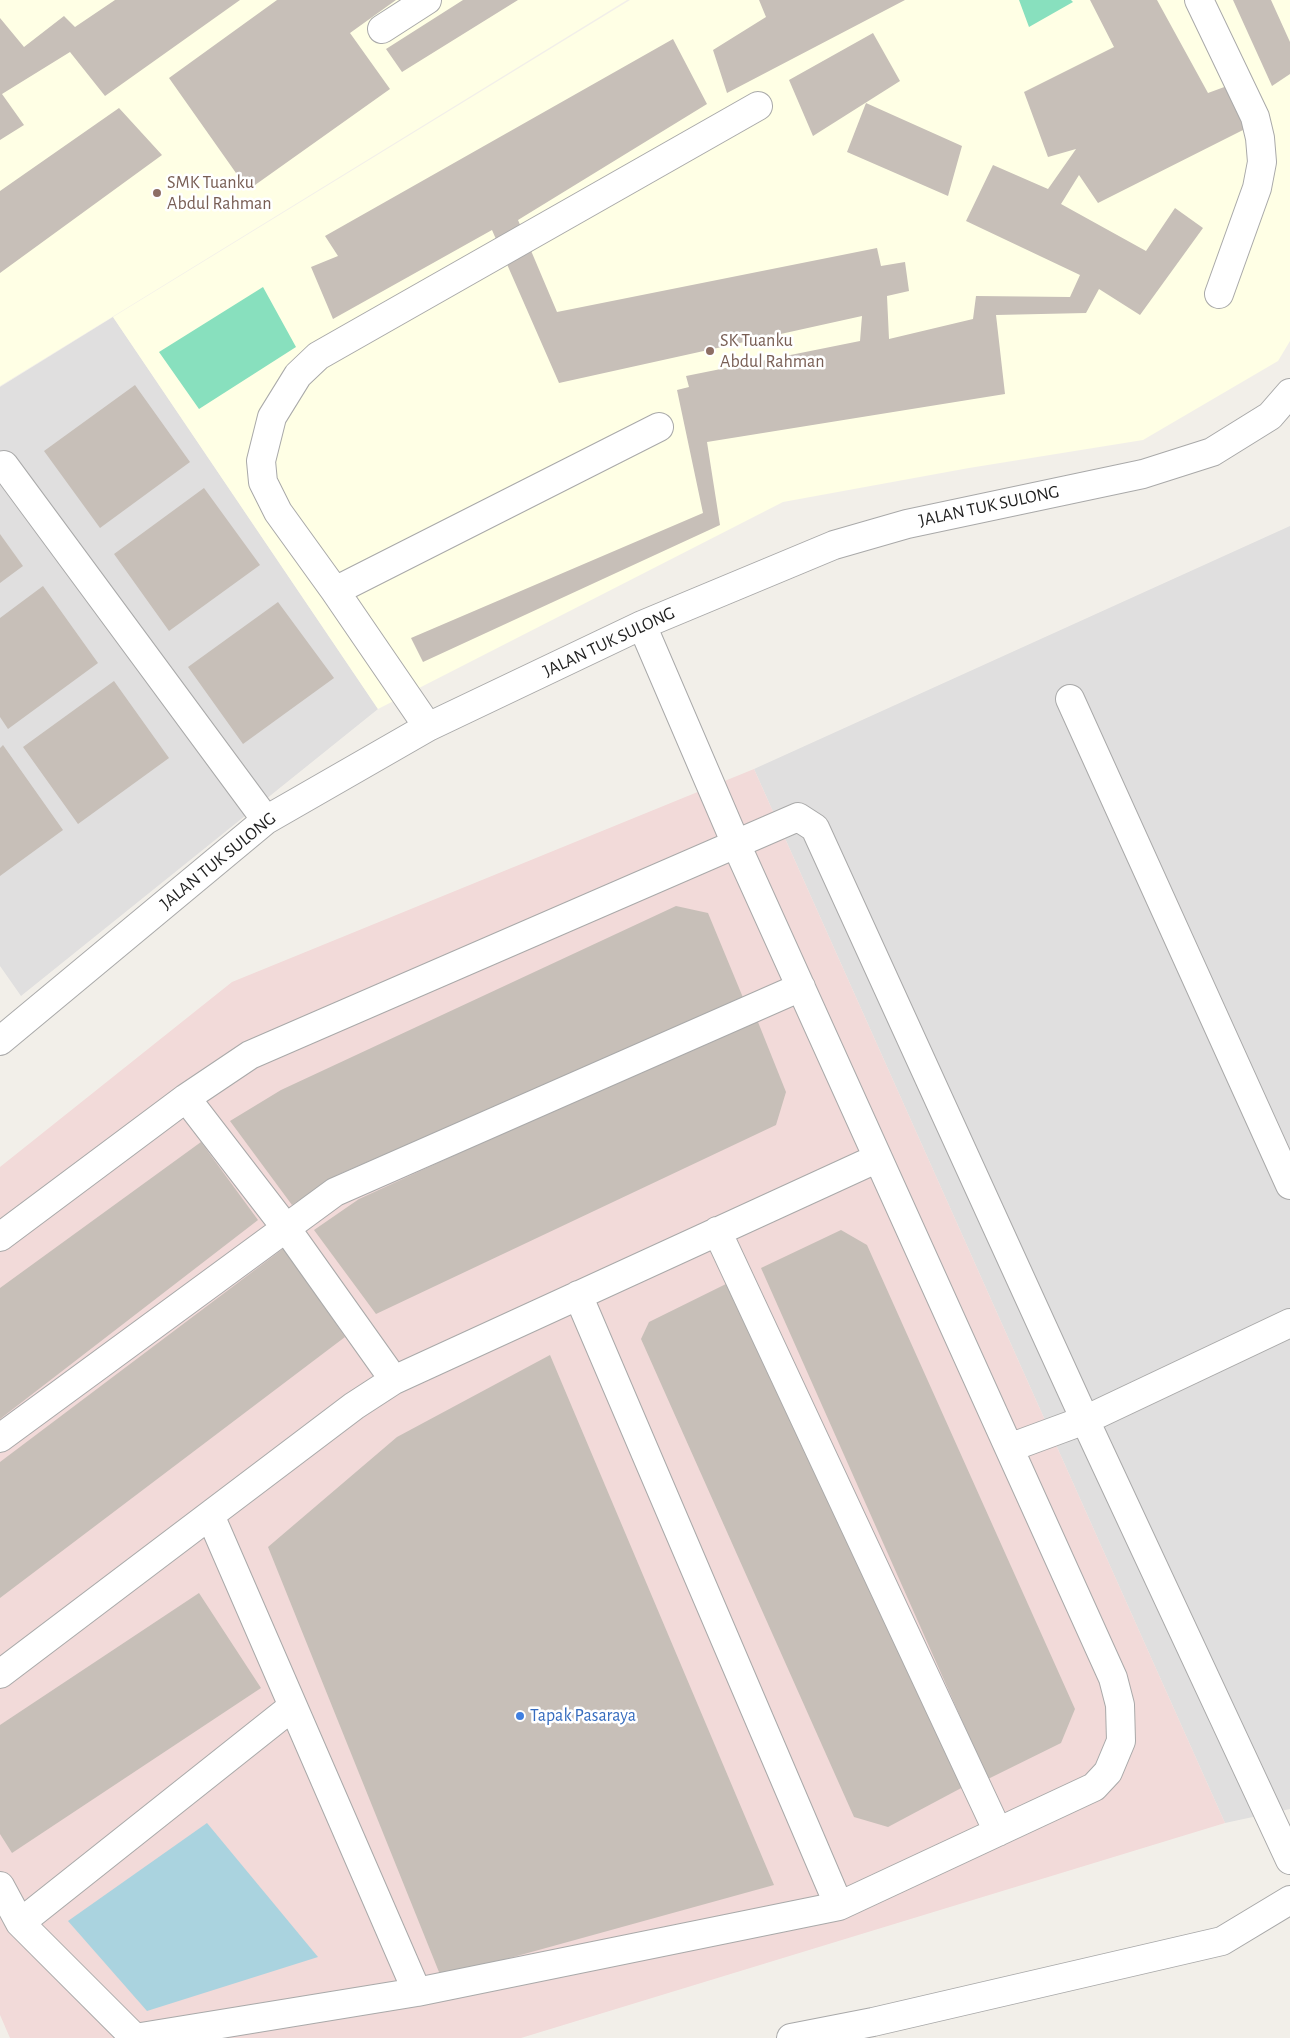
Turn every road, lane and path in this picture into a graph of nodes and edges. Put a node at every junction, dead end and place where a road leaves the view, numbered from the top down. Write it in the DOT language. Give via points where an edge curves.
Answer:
graph roads {
  1 [pos="427,0"];
  2 [pos="1199,0"];
  3 [pos="382,29"];
  4 [pos="758,106"];
  5 [pos="1219,294"];
  6 [pos="1290,393"];
  7 [pos="660,427"];
  8 [pos="4,465"];
  9 [pos="335,591"];
  10 [pos="642,625"];
  11 [pos="1070,699"];
  12 [pos="428,727"];
  13 [pos="266,820"];
  14 [pos="736,844"];
  15 [pos="801,986"];
  16 [pos="1,1038"];
  17 [pos="186,1098"];
  18 [pos="878,1158"];
  19 [pos="1290,1185"];
  20 [pos="286,1228"];
  21 [pos="717,1232"];
  22 [pos="0,1237"];
  23 [pos="578,1295"];
  24 [pos="1290,1323"];
  25 [pos="394,1380"];
  26 [pos="1086,1420"];
  27 [pos="0,1438"];
  28 [pos="1009,1448"];
  29 [pos="210,1515"];
  30 [pos="0,1674"];
  31 [pos="292,1707"];
  32 [pos="998,1832"];
  33 [pos="1290,1860"];
  34 [pos="0,1886"];
  35 [pos="1290,1900"];
  36 [pos="839,1906"];
  37 [pos="20,1923"];
  38 [pos="417,1992"];
  39 [pos="791,2038"];
  1 -- 3 [label="street"];
  2 -- 5 [label="street" via="1255,117 1262,162 1257,188"];
  4 -- 9 [label="street" via="318,356 298,375 272,417 261,461 263,482 278,512"];
  6 -- 10 [label="street, JALAN TUK SULONG" via="1270,416 1212,452 1143,474 907,524 834,545"];
  7 -- 9 [label="street"];
  8 -- 13 [label="street"];
  9 -- 12 [label="street"];
  10 -- 12 [label="street, JALAN TUK SULONG"];
  10 -- 14 [label="street"];
  11 -- 19 [label="street"];
  12 -- 13 [label="street, JALAN TUK SULONG"];
  13 -- 16 [label="street, JALAN TUK SULONG"];
  14 -- 15 [label="street"];
  14 -- 17 [label="street" via="250,1055"];
  14 -- 26 [label="street" via="798,817 815,828"];
  15 -- 18 [label="street"];
  15 -- 20 [label="street" via="335,1192"];
  17 -- 20 [label="street"];
  17 -- 22 [label="street"];
  18 -- 21 [label="street"];
  18 -- 28 [label="street"];
  20 -- 25 [label="street"];
  20 -- 27 [label="street"];
  21 -- 23 [label="street"];
  21 -- 32 [label="street"];
  23 -- 25 [label="street"];
  23 -- 36 [label="street"];
  24 -- 26 [label="street"];
  25 -- 29 [label="street" via="354,1406"];
  26 -- 28 [label="street"];
  26 -- 33 [label="street"];
  28 -- 32 [label="street" via="1113,1678 1120,1705 1121,1741 1108,1772 1094,1787"];
  29 -- 30 [label="street"];
  29 -- 31 [label="street"];
  31 -- 37 [label="street"];
  31 -- 38 [label="street"];
  32 -- 36 [label="street"];
  34 -- 37 [label="street"];
  35 -- 39 [label="street" via="1222,1941"];
  36 -- 38 [label="street"];
  37 -- 38 [label="street" via="135,2038"];
}
